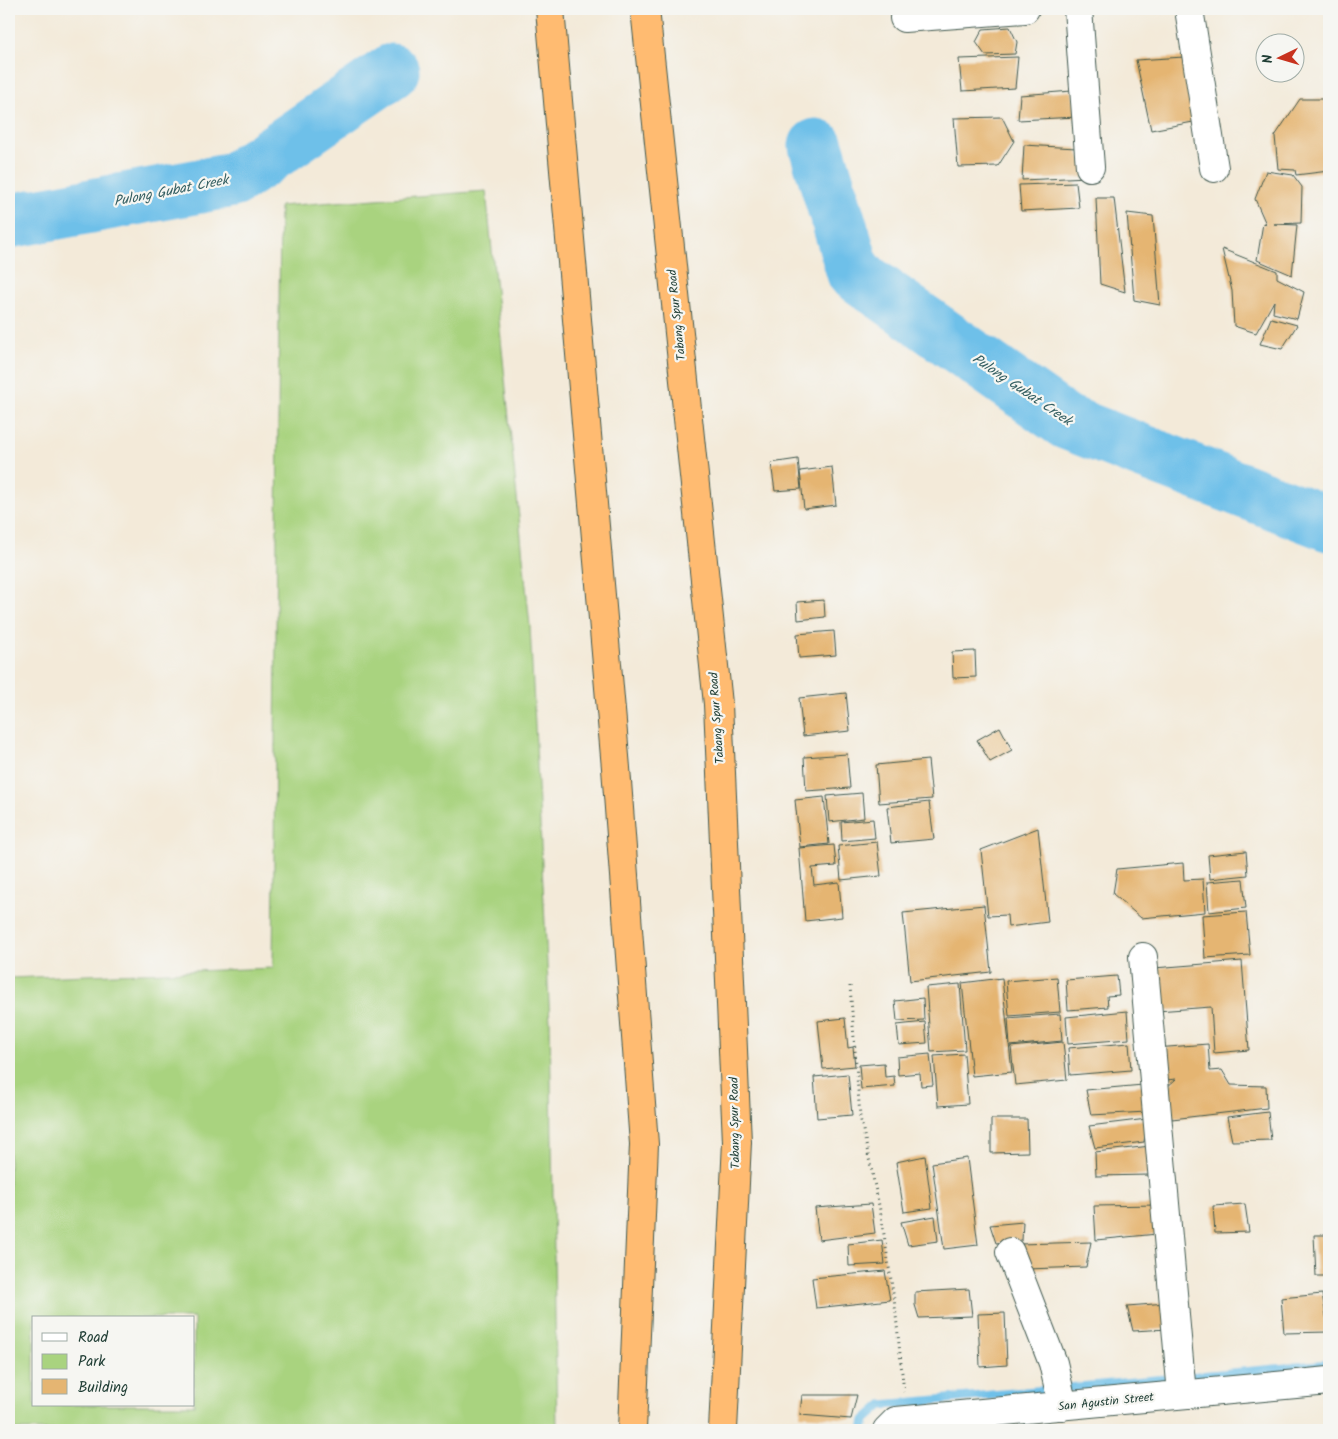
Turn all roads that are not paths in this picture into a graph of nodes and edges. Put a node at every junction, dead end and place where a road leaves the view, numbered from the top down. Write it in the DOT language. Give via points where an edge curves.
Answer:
graph roads {
  1 [pos="550,9"];
  2 [pos="645,9"];
  3 [pos="1025,9"];
  4 [pos="1078,9"];
  5 [pos="1189,9"];
  6 [pos="904,18"];
  7 [pos="1090,166"];
  8 [pos="1214,168"];
  9 [pos="1143,957"];
  10 [pos="1010,1252"];
  11 [pos="1329,1381"];
  12 [pos="1182,1394"];
  13 [pos="1063,1406"];
  14 [pos="632,1430"];
  15 [pos="723,1430"];
  16 [pos="887,1430"];
  1 -- 14 [label="highway" via="616,768 644,1144"];
  2 -- 15 [label="highway, Tabang Spur Road" via="718,704 737,1142"];
  3 -- 6 [label="street"];
  4 -- 7 [label="street"];
  5 -- 8 [label="street"];
  9 -- 12 [label="street"];
  10 -- 13 [label="street" via="1054,1363"];
  11 -- 12 [label="street, San Agustin Street"];
  12 -- 13 [label="street, San Agustin Street"];
  13 -- 16 [label="street, San Agustin Street" via="896,1421"];
}
